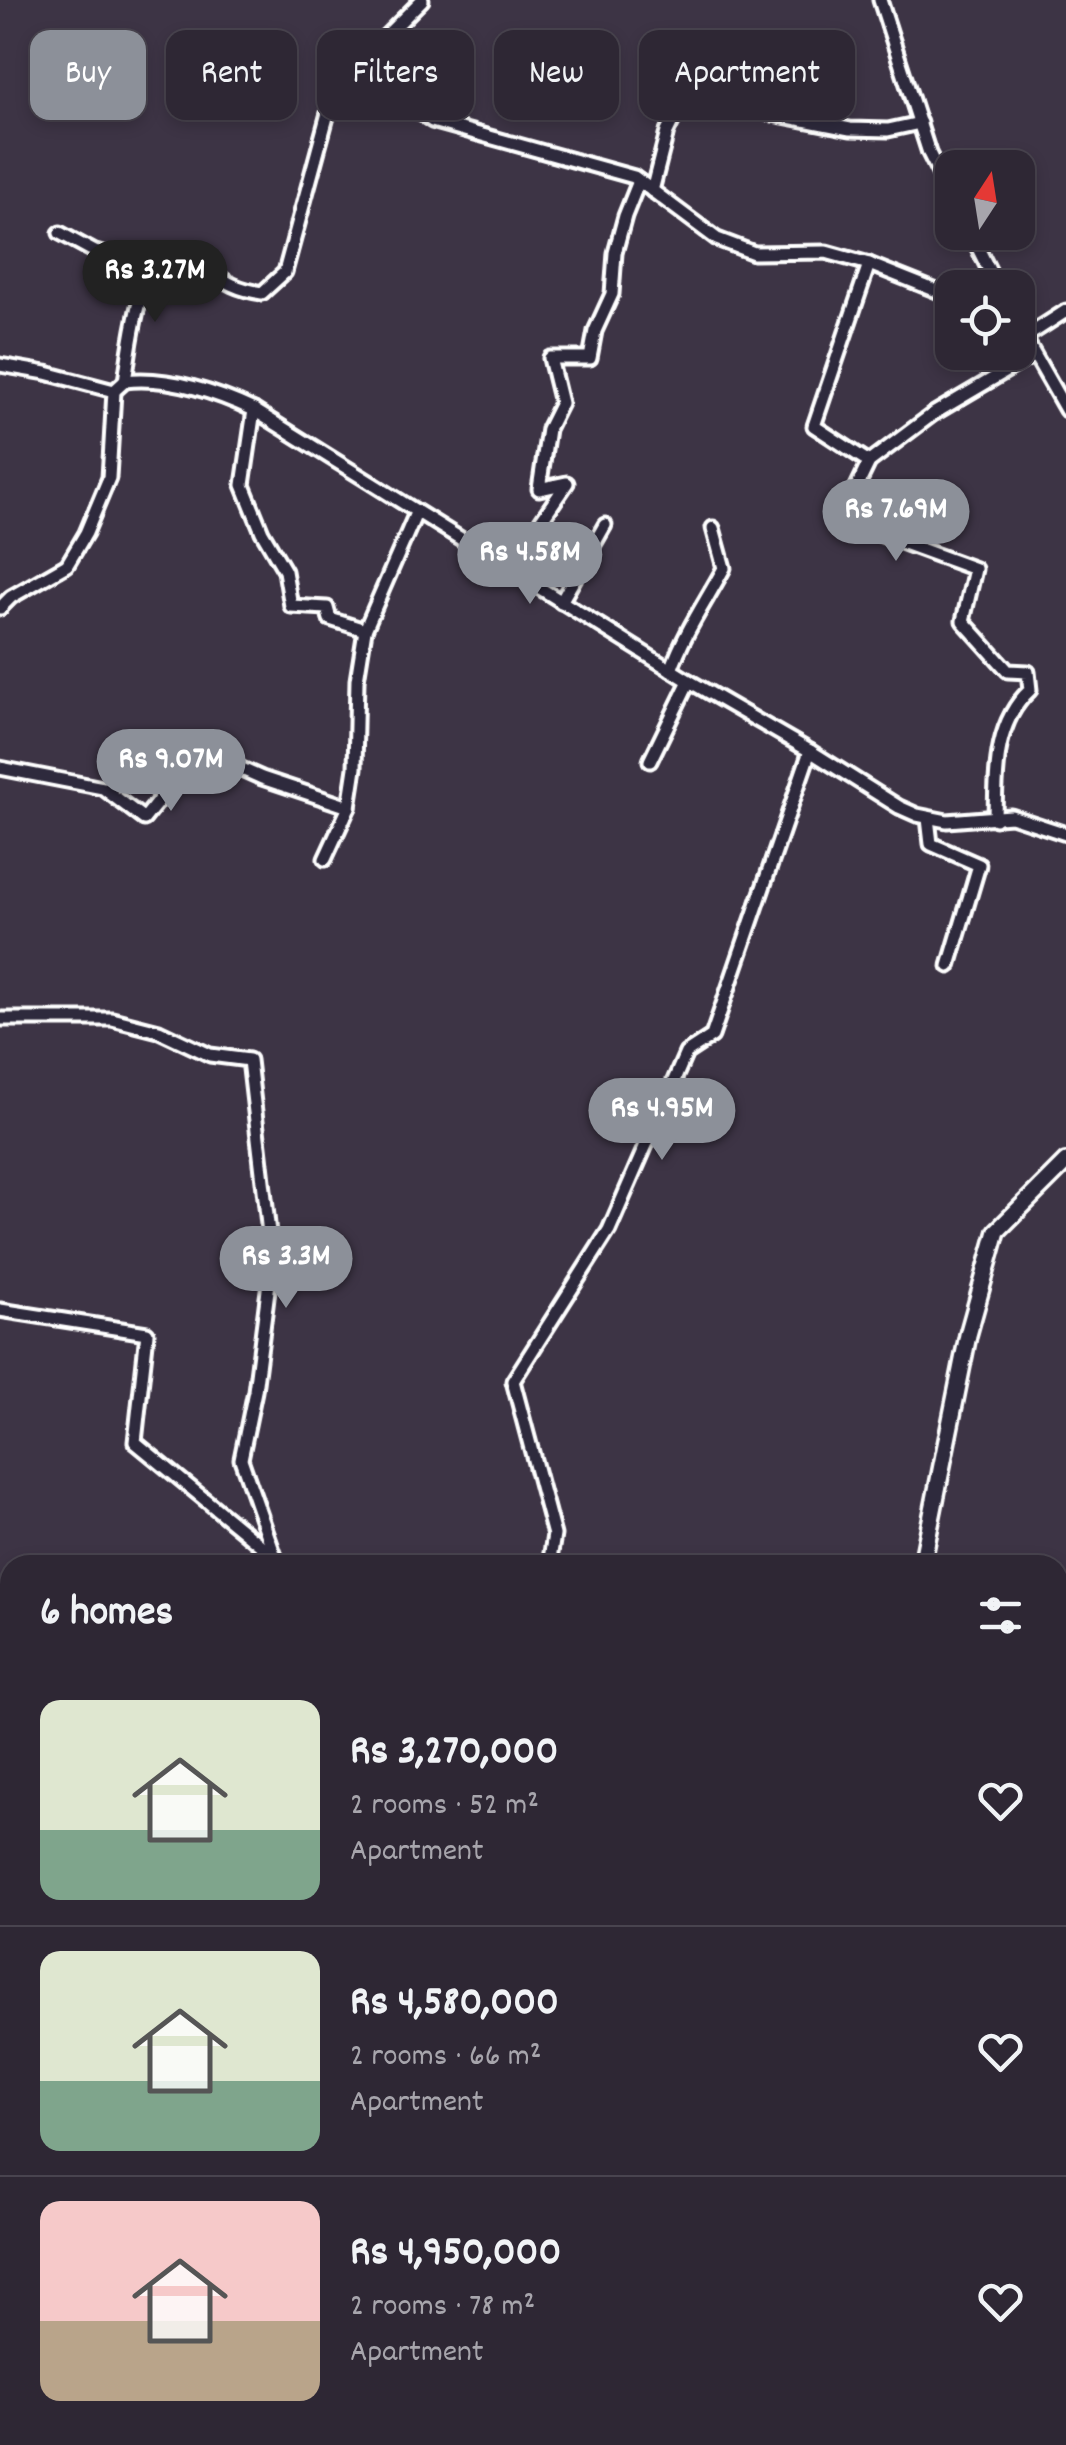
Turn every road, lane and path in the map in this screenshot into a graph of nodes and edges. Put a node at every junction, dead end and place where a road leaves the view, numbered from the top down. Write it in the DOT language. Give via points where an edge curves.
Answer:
graph roads {
  1 [pos="422,0"];
  2 [pos="880,0"];
  3 [pos="392,30"];
  4 [pos="326,120"];
  5 [pos="431,120"];
  6 [pos="920,123"];
  7 [pos="935,165"];
  8 [pos="639,181"];
  9 [pos="652,191"];
  10 [pos="60,233"];
  11 [pos="869,264"];
  12 [pos="151,268"];
  13 [pos="935,290"];
  14 [pos="1066,311"];
  15 [pos="1035,325"];
  16 [pos="1035,357"];
  17 [pos="0,365"];
  18 [pos="1006,370"];
  19 [pos="125,380"];
  20 [pos="114,391"];
  21 [pos="254,410"];
  22 [pos="1066,410"];
  23 [pos="869,462"];
  24 [pos="416,513"];
  25 [pos="605,525"];
  26 [pos="713,528"];
  27 [pos="508,570"];
  28 [pos="561,602"];
  29 [pos="0,608"];
  30 [pos="365,630"];
  31 [pos="671,670"];
  32 [pos="688,681"];
  33 [pos="810,751"];
  34 [pos="650,761"];
  35 [pos="0,768"];
  36 [pos="349,807"];
  37 [pos="928,818"];
  38 [pos="995,819"];
  39 [pos="1066,834"];
  40 [pos="325,859"];
  41 [pos="948,966"];
  42 [pos="0,1019"];
  43 [pos="1066,1162"];
  44 [pos="0,1310"];
  45 [pos="269,1555"];
  46 [pos="275,1555"];
  47 [pos="551,1555"];
  48 [pos="924,1555"];
  1 -- 3 [label="street"];
  2 -- 6 [label="street"];
  4 -- 12 [label="street" via="285,272 262,293 235,289 183,254 168,253"];
  5 -- 8 [label="street"];
  6 -- 7 [label="street"];
  6 -- 9 [label="street" via="850,129 684,97"];
  8 -- 9 [label="street"];
  8 -- 27 [label="street" via="590,358 550,358 561,403 548,429 539,489 567,483"];
  9 -- 11 [label="street" via="717,239 754,252 826,252"];
  10 -- 12 [label="street" via="95,252"];
  11 -- 13 [label="street"];
  11 -- 23 [label="street" via="814,426"];
  12 -- 19 [label="street"];
  14 -- 15 [label="street"];
  16 -- 22 [label="street"];
  17 -- 20 [label="street"];
  18 -- 23 [label="street"];
  19 -- 20 [label="street"];
  19 -- 21 [label="street" via="218,394"];
  20 -- 29 [label="street" via="109,478 86,533 67,565"];
  21 -- 24 [label="street"];
  21 -- 30 [label="street" via="244,485 285,572 291,606 326,608 330,619"];
  23 -- 38 [label="street" via="842,520 975,569 963,621 1008,671 1028,672 1030,690 1013,706 996,762"];
  24 -- 27 [label="street"];
  24 -- 30 [label="street"];
  25 -- 28 [label="street"];
  26 -- 31 [label="street" via="724,568 683,636"];
  27 -- 28 [label="street"];
  28 -- 31 [label="street"];
  30 -- 36 [label="street"];
  31 -- 32 [label="street"];
  32 -- 33 [label="street"];
  32 -- 34 [label="street"];
  33 -- 37 [label="street"];
  33 -- 47 [label="street" via="712,1036 686,1053 609,1230 512,1381 554,1534"];
  35 -- 36 [label="street" via="103,788 144,819 199,750"];
  36 -- 40 [label="street"];
  37 -- 38 [label="street"];
  37 -- 41 [label="street" via="930,844 980,865"];
  38 -- 39 [label="street" via="1012,816"];
  42 -- 46 [label="street" via="112,1020 159,1031 210,1055 250,1060 272,1260 241,1458"];
  43 -- 48 [label="main road" via="997,1231 968,1335"];
  44 -- 45 [label="street" via="147,1333 135,1442"];
}
